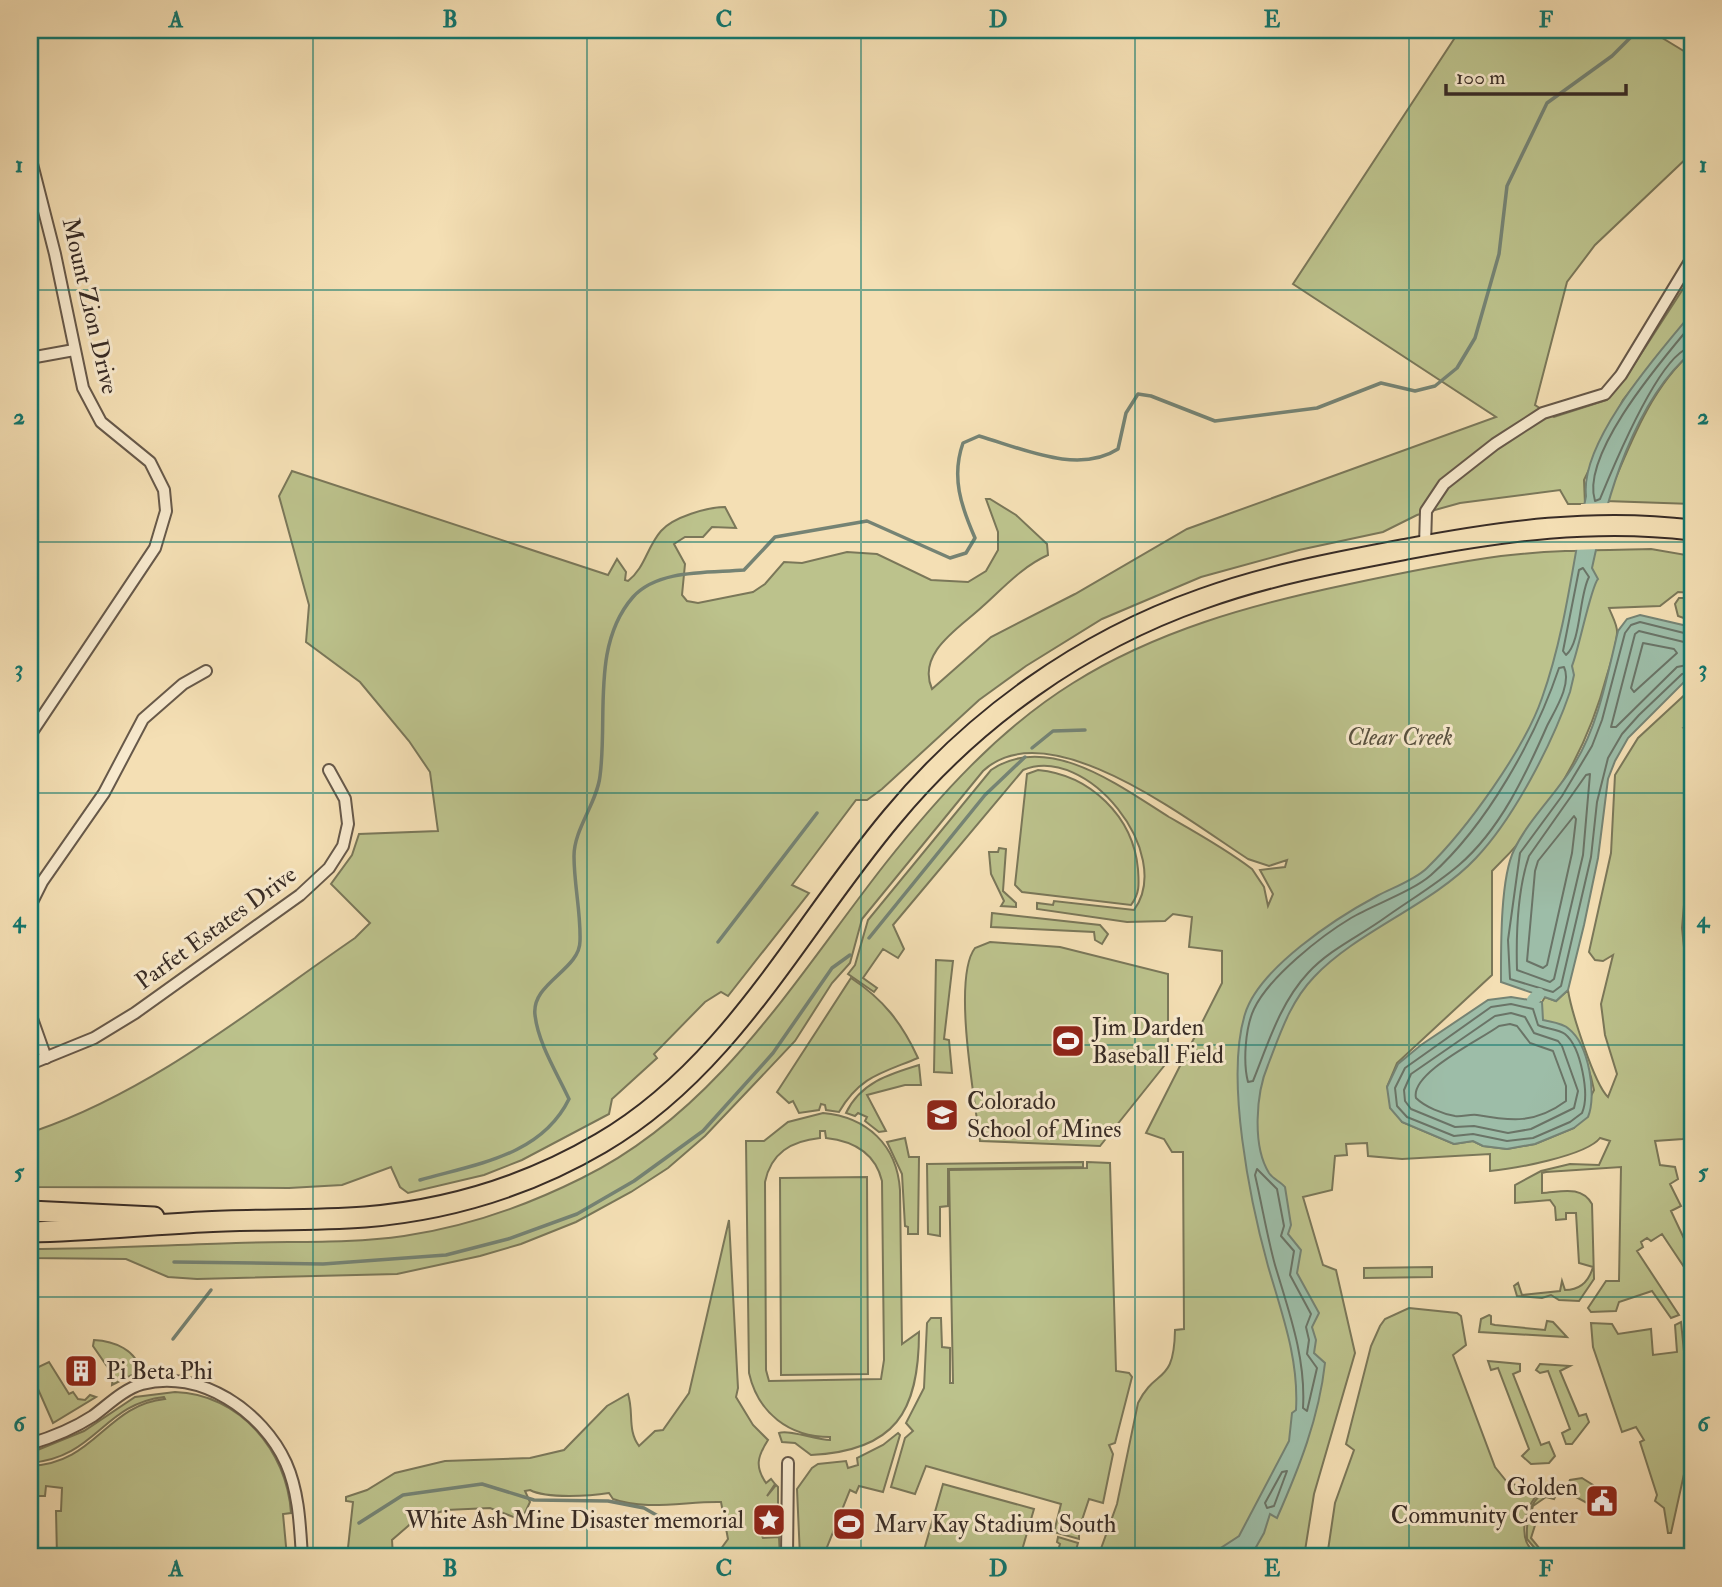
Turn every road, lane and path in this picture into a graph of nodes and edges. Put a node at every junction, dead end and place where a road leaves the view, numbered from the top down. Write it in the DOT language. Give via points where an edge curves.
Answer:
graph roads {
  1 [pos="30,156"];
  2 [pos="1692,258"];
  3 [pos="74,350"];
  4 [pos="30,358"];
  5 [pos="1692,530"];
  6 [pos="1425,545"];
  7 [pos="206,671"];
  8 [pos="30,734"];
  9 [pos="329,770"];
  10 [pos="30,906"];
  11 [pos="30,1013"];
  12 [pos="46,1058"];
  13 [pos="30,1064"];
  14 [pos="30,1211"];
  15 [pos="200,1222"];
  16 [pos="30,1232"];
  17 [pos="30,1444"];
  18 [pos="788,1463"];
  19 [pos="302,1557"];
  20 [pos="787,1557"];
  1 -- 3 [label="street, Mount Zion Drive"];
  2 -- 6 [label="street" via="1605,394 1543,413 1444,484 1426,511"];
  3 -- 4 [label="street"];
  3 -- 8 [label="street, Mount Zion Drive" via="91,408 112,433 150,462 164,490 166,511 155,548"];
  5 -- 6 [label="highway" via="1648,525 1547,527"];
  6 -- 15 [label="highway" via="1291,573 1190,603 1088,652 1014,700 942,762 894,814 712,1054 659,1103 593,1148 516,1185 422,1210"];
  7 -- 10 [label="street" via="183,684 143,719 104,793"];
  9 -- 12 [label="street, Parfet Estates Drive" via="345,799 348,824 343,846 329,868 300,895 135,1013 94,1038"];
  11 -- 12 [label="street"];
  12 -- 13 [label="street, Parfet Estates Drive"];
  14 -- 15 [label="highway"];
  15 -- 16 [label="highway"];
  17 -- 19 [label="street" via="74,1428 140,1384 183,1383 219,1393 247,1412 286,1463 298,1503"];
  18 -- 20 [label="street"];
}
